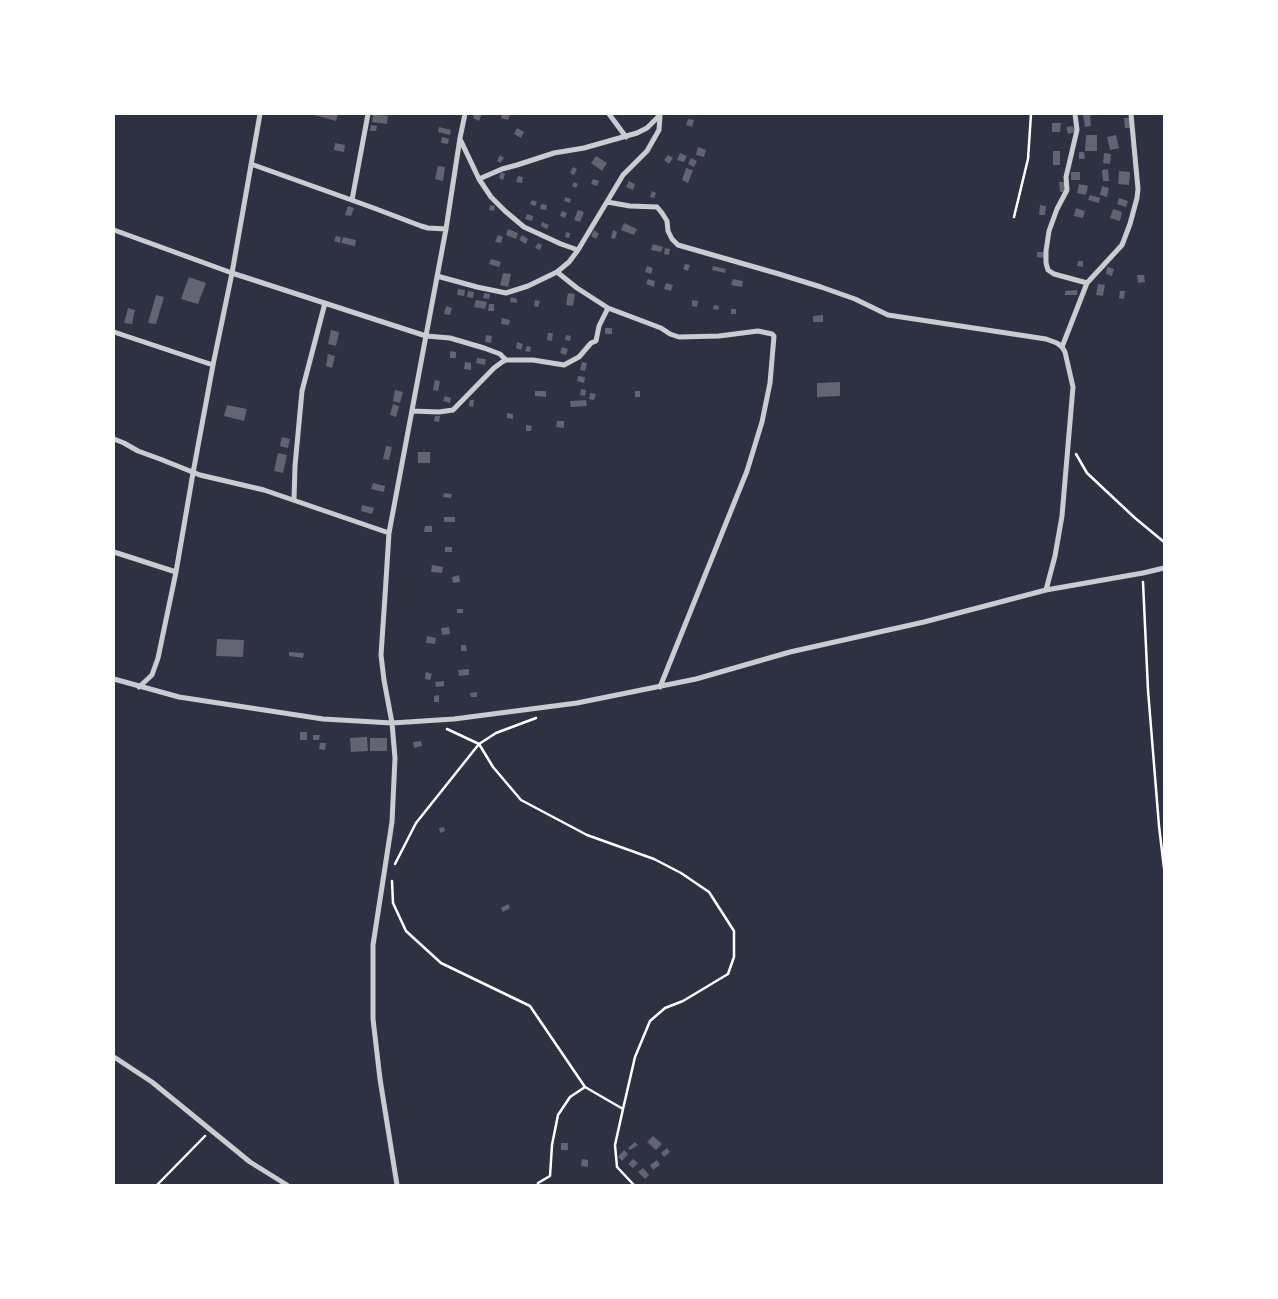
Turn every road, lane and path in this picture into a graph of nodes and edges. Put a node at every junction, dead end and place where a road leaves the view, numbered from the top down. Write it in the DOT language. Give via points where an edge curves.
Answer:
graph roads {
  1 [pos="260,114"];
  2 [pos="368,114"];
  3 [pos="466,114"];
  4 [pos="609,114"];
  5 [pos="1031,114"];
  6 [pos="1075,114"];
  7 [pos="1131,114"];
  8 [pos="661,115"];
  9 [pos="626,137"];
  10 [pos="460,138"];
  11 [pos="251,164"];
  12 [pos="479,179"];
  13 [pos="352,200"];
  14 [pos="607,202"];
  15 [pos="1014,216"];
  16 [pos="446,229"];
  17 [pos="114,230"];
  18 [pos="578,250"];
  19 [pos="557,272"];
  20 [pos="232,273"];
  21 [pos="437,276"];
  22 [pos="1087,282"];
  23 [pos="325,303"];
  24 [pos="608,308"];
  25 [pos="114,332"];
  26 [pos="426,336"];
  27 [pos="1062,347"];
  28 [pos="506,360"];
  29 [pos="213,365"];
  30 [pos="412,411"];
  31 [pos="114,439"];
  32 [pos="1069,442"];
  33 [pos="193,473"];
  34 [pos="294,500"];
  35 [pos="389,533"];
  36 [pos="1164,542"];
  37 [pos="114,552"];
  38 [pos="1164,568"];
  39 [pos="176,572"];
  40 [pos="1143,573"];
  41 [pos="1046,590"];
  42 [pos="114,680"];
  43 [pos="139,687"];
  44 [pos="660,687"];
  45 [pos="540,716"];
  46 [pos="392,724"];
  47 [pos="446,729"];
  48 [pos="479,744"];
  49 [pos="1164,868"];
  50 [pos="392,870"];
  51 [pos="392,878"];
  52 [pos="114,1057"];
  53 [pos="585,1087"];
  54 [pos="623,1109"];
  55 [pos="211,1130"];
  56 [pos="157,1185"];
  57 [pos="287,1185"];
  58 [pos="397,1185"];
  59 [pos="538,1185"];
  60 [pos="634,1185"];
  1 -- 11 [label="street"];
  2 -- 13 [label="street"];
  3 -- 10 [label="street"];
  4 -- 9 [label="street"];
  5 -- 15 [label="path" via="1028,159"];
  6 -- 22 [label="street" via="1077,130 1066,177 1067,190 1049,231 1046,263 1054,274"];
  7 -- 22 [label="street" via="1137,198 1122,245"];
  8 -- 9 [label="street" via="647,128"];
  8 -- 14 [label="street" via="659,130 647,151 623,175"];
  9 -- 12 [label="street" via="554,153"];
  10 -- 12 [label="street"];
  10 -- 16 [label="street"];
  11 -- 13 [label="street"];
  11 -- 20 [label="street"];
  12 -- 18 [label="street" via="491,197 524,227"];
  13 -- 16 [label="street" via="421,226"];
  14 -- 18 [label="street"];
  14 -- 27 [label="street" via="657,208 678,245 821,287 888,315 1046,339"];
  16 -- 21 [label="street"];
  17 -- 20 [label="street"];
  18 -- 19 [label="street"];
  19 -- 21 [label="street" via="506,292"];
  19 -- 24 [label="street"];
  20 -- 23 [label="street"];
  20 -- 29 [label="street"];
  21 -- 26 [label="street"];
  22 -- 27 [label="street"];
  23 -- 26 [label="street"];
  23 -- 34 [label="street" via="302,391"];
  24 -- 28 [label="street" via="596,341 579,357 564,365"];
  24 -- 44 [label="street" via="679,336 719,336 758,331 774,336 770,383 747,471"];
  25 -- 29 [label="street"];
  26 -- 28 [label="street" via="470,343 500,354"];
  26 -- 30 [label="street"];
  27 -- 32 [label="street" via="1066,352 1073,387"];
  28 -- 30 [label="street" via="453,410"];
  29 -- 33 [label="street"];
  30 -- 35 [label="street"];
  31 -- 33 [label="street"];
  32 -- 36 [label="path" via="1087,473"];
  32 -- 41 [label="street" via="1062,516"];
  33 -- 34 [label="street"];
  33 -- 39 [label="street"];
  34 -- 35 [label="street"];
  35 -- 46 [label="street" via="381,655"];
  37 -- 39 [label="street"];
  38 -- 40 [label="street"];
  39 -- 43 [label="street" via="158,658 152,674"];
  40 -- 41 [label="street"];
  40 -- 49 [label="path" via="1148,690"];
  41 -- 44 [label="street"];
  42 -- 43 [label="street"];
  43 -- 46 [label="street" via="256,710"];
  44 -- 46 [label="street" via="577,704"];
  45 -- 48 [label="path" via="496,733"];
  46 -- 58 [label="street" via="395,758 392,822 373,945 373,1019"];
  47 -- 48 [label="path"];
  48 -- 50 [label="path" via="416,823"];
  48 -- 54 [label="path" via="493,767 521,800 587,835 654,859 681,873 709,892 734,931 734,957 728,974 665,1008 650,1021 635,1056"];
  51 -- 53 [label="path" via="393,903 406,931 441,963 530,1006"];
  52 -- 55 [label="street" via="152,1082"];
  53 -- 54 [label="path"];
  53 -- 59 [label="path" via="570,1097 558,1115 550,1176"];
  54 -- 60 [label="path" via="615,1145 617,1167"];
  55 -- 56 [label="path"];
  55 -- 57 [label="street" via="250,1162"];
}
